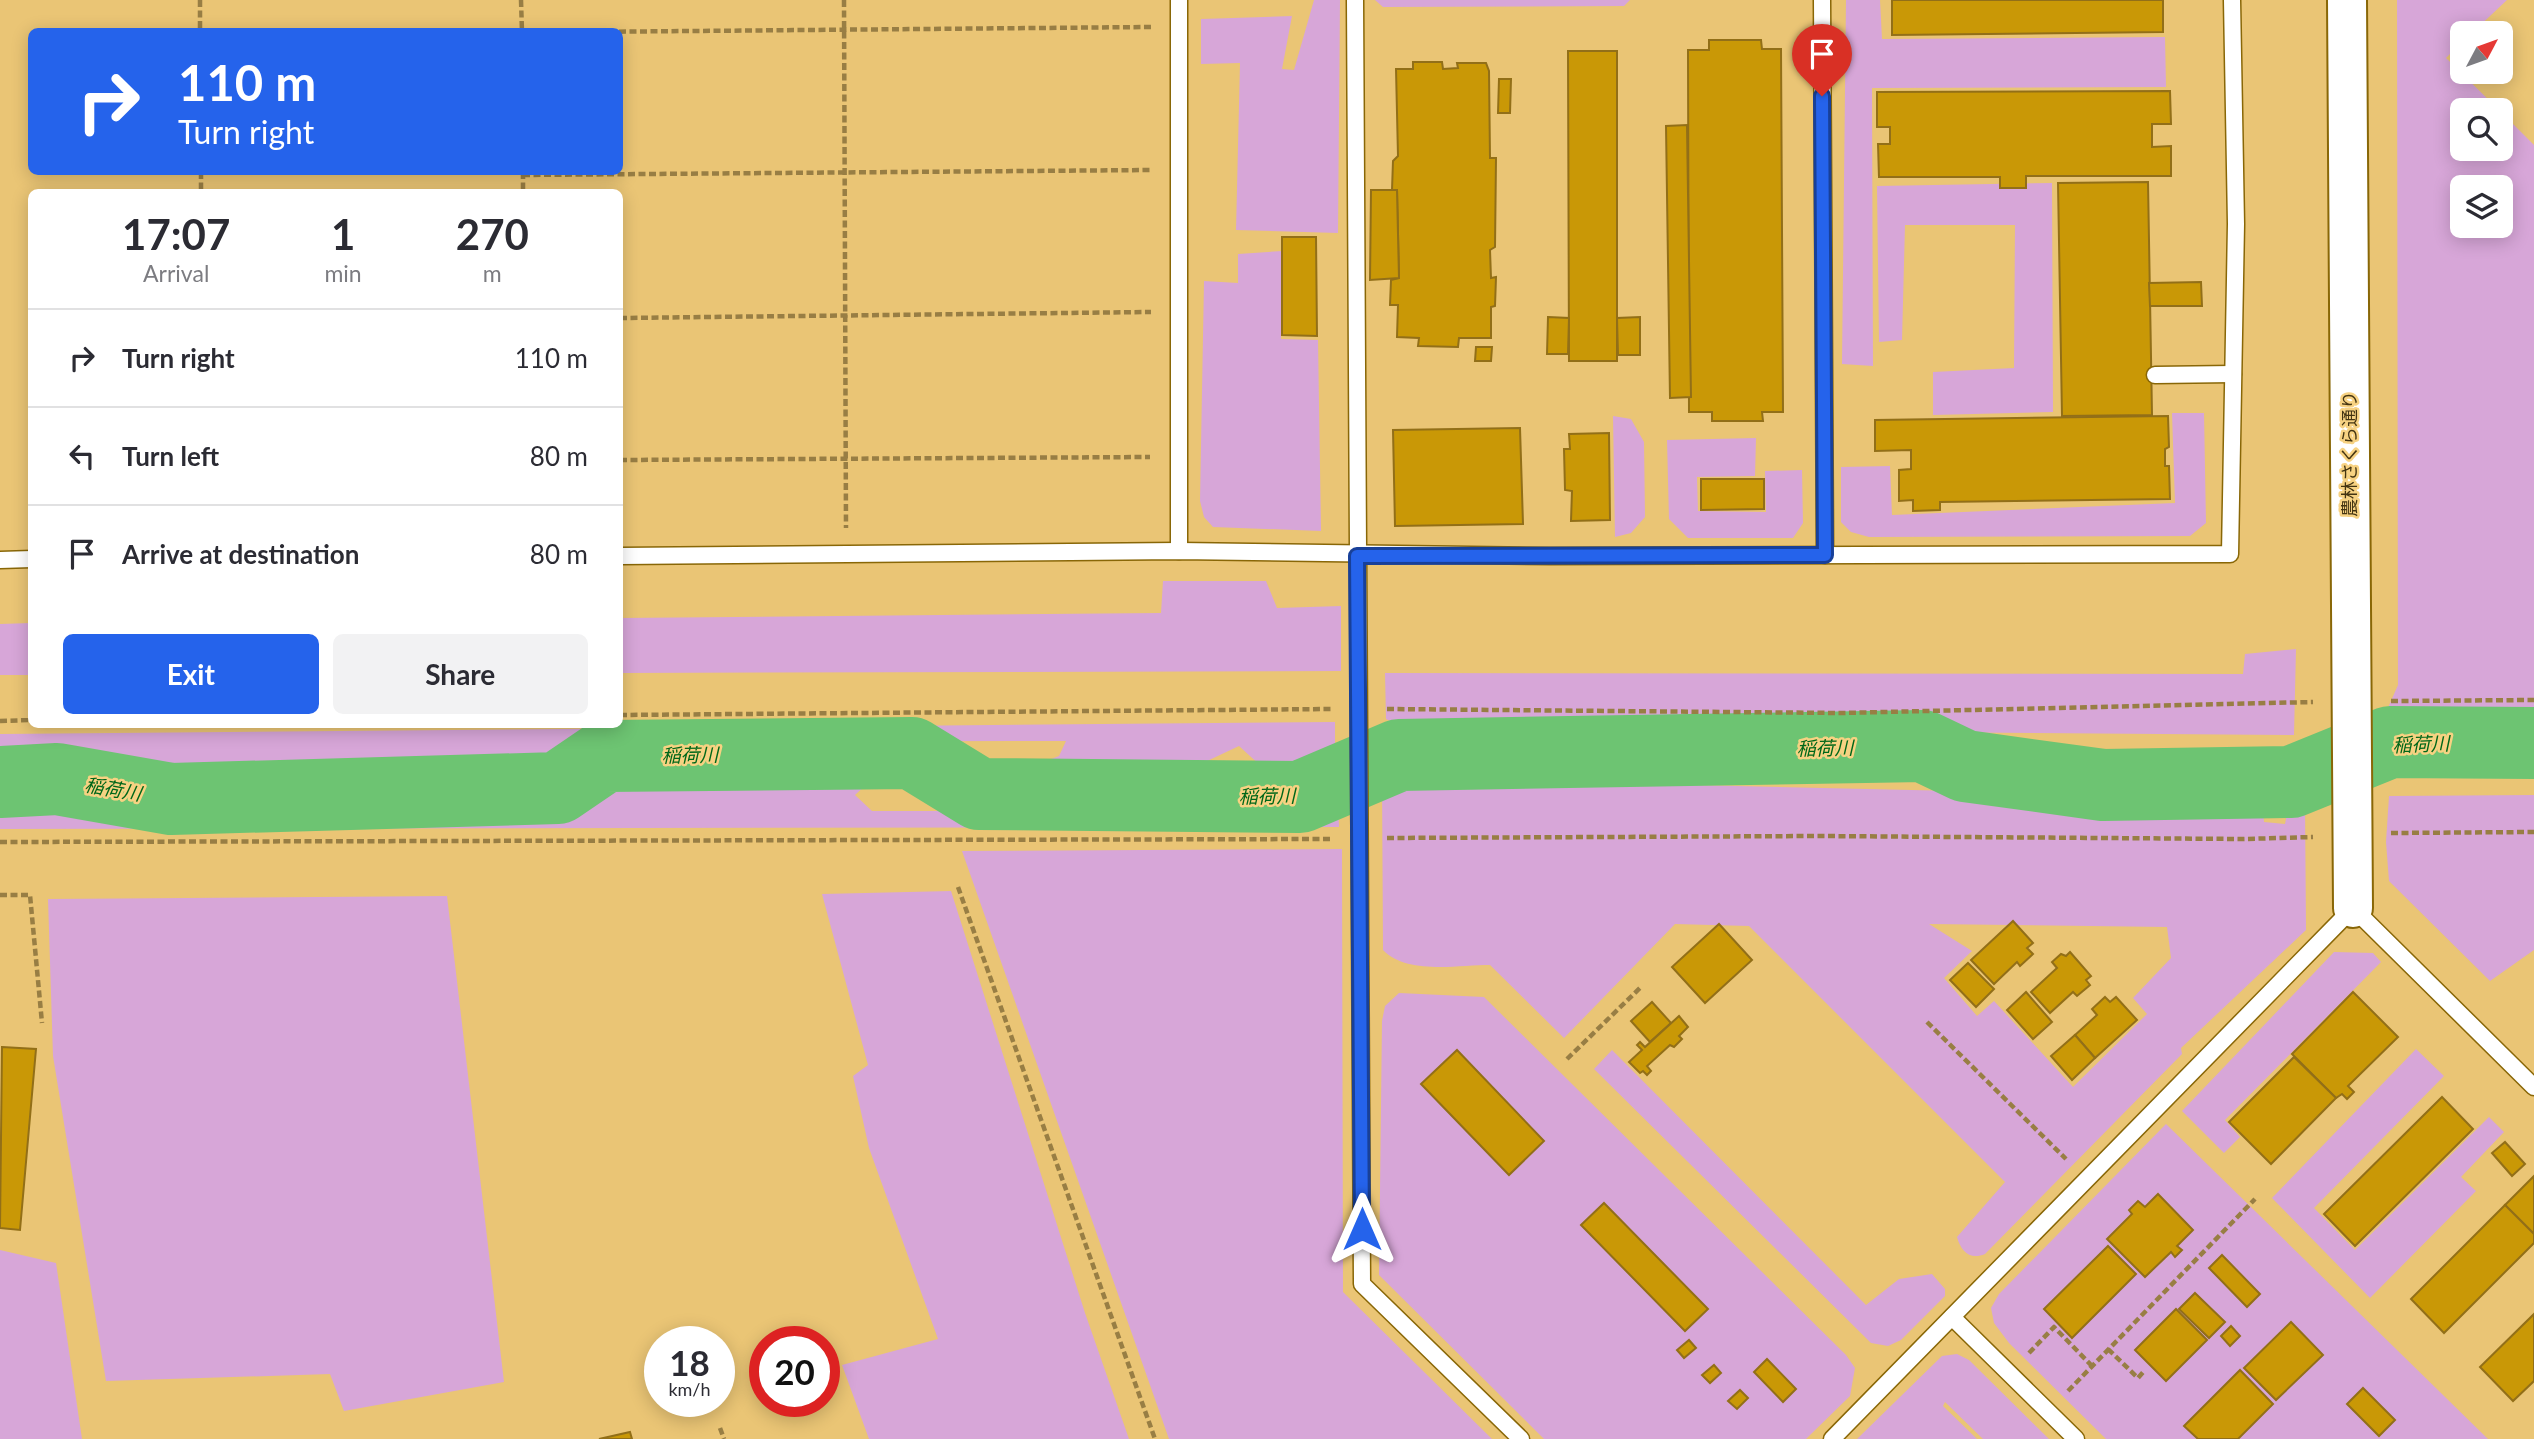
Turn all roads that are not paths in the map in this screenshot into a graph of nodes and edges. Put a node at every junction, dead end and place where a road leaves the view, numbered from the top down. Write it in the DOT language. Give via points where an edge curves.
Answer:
graph roads {
  1 [pos="1180,0"];
  2 [pos="1355,0"];
  3 [pos="1822,0"];
  4 [pos="2232,0"];
  5 [pos="2347,0"];
  6 [pos="2233,374"];
  7 [pos="2155,375"];
  8 [pos="1179,551"];
  9 [pos="1825,555"];
  10 [pos="623,556"];
  11 [pos="1357,556"];
  12 [pos="28,559"];
  13 [pos="0,560"];
  14 [pos="2353,908"];
  15 [pos="2534,1087"];
  16 [pos="1952,1317"];
  17 [pos="1521,1439"];
  18 [pos="1832,1439"];
  19 [pos="2076,1439"];
  1 -- 8 [label="lane"];
  2 -- 11 [label="lane"];
  3 -- 9 [label="lane"];
  4 -- 6 [label="lane"];
  5 -- 14 [label="street, 農林さくら通り"];
  6 -- 7 [label="lane"];
  6 -- 9 [label="lane" via="2230,554"];
  8 -- 10 [label="lane"];
  8 -- 11 [label="lane"];
  9 -- 11 [label="lane"];
  11 -- 17 [label="lane" via="1362,1284"];
  12 -- 13 [label="lane"];
  14 -- 15 [label="lane"];
  14 -- 16 [label="lane"];
  16 -- 18 [label="lane"];
  16 -- 19 [label="lane"];
}
